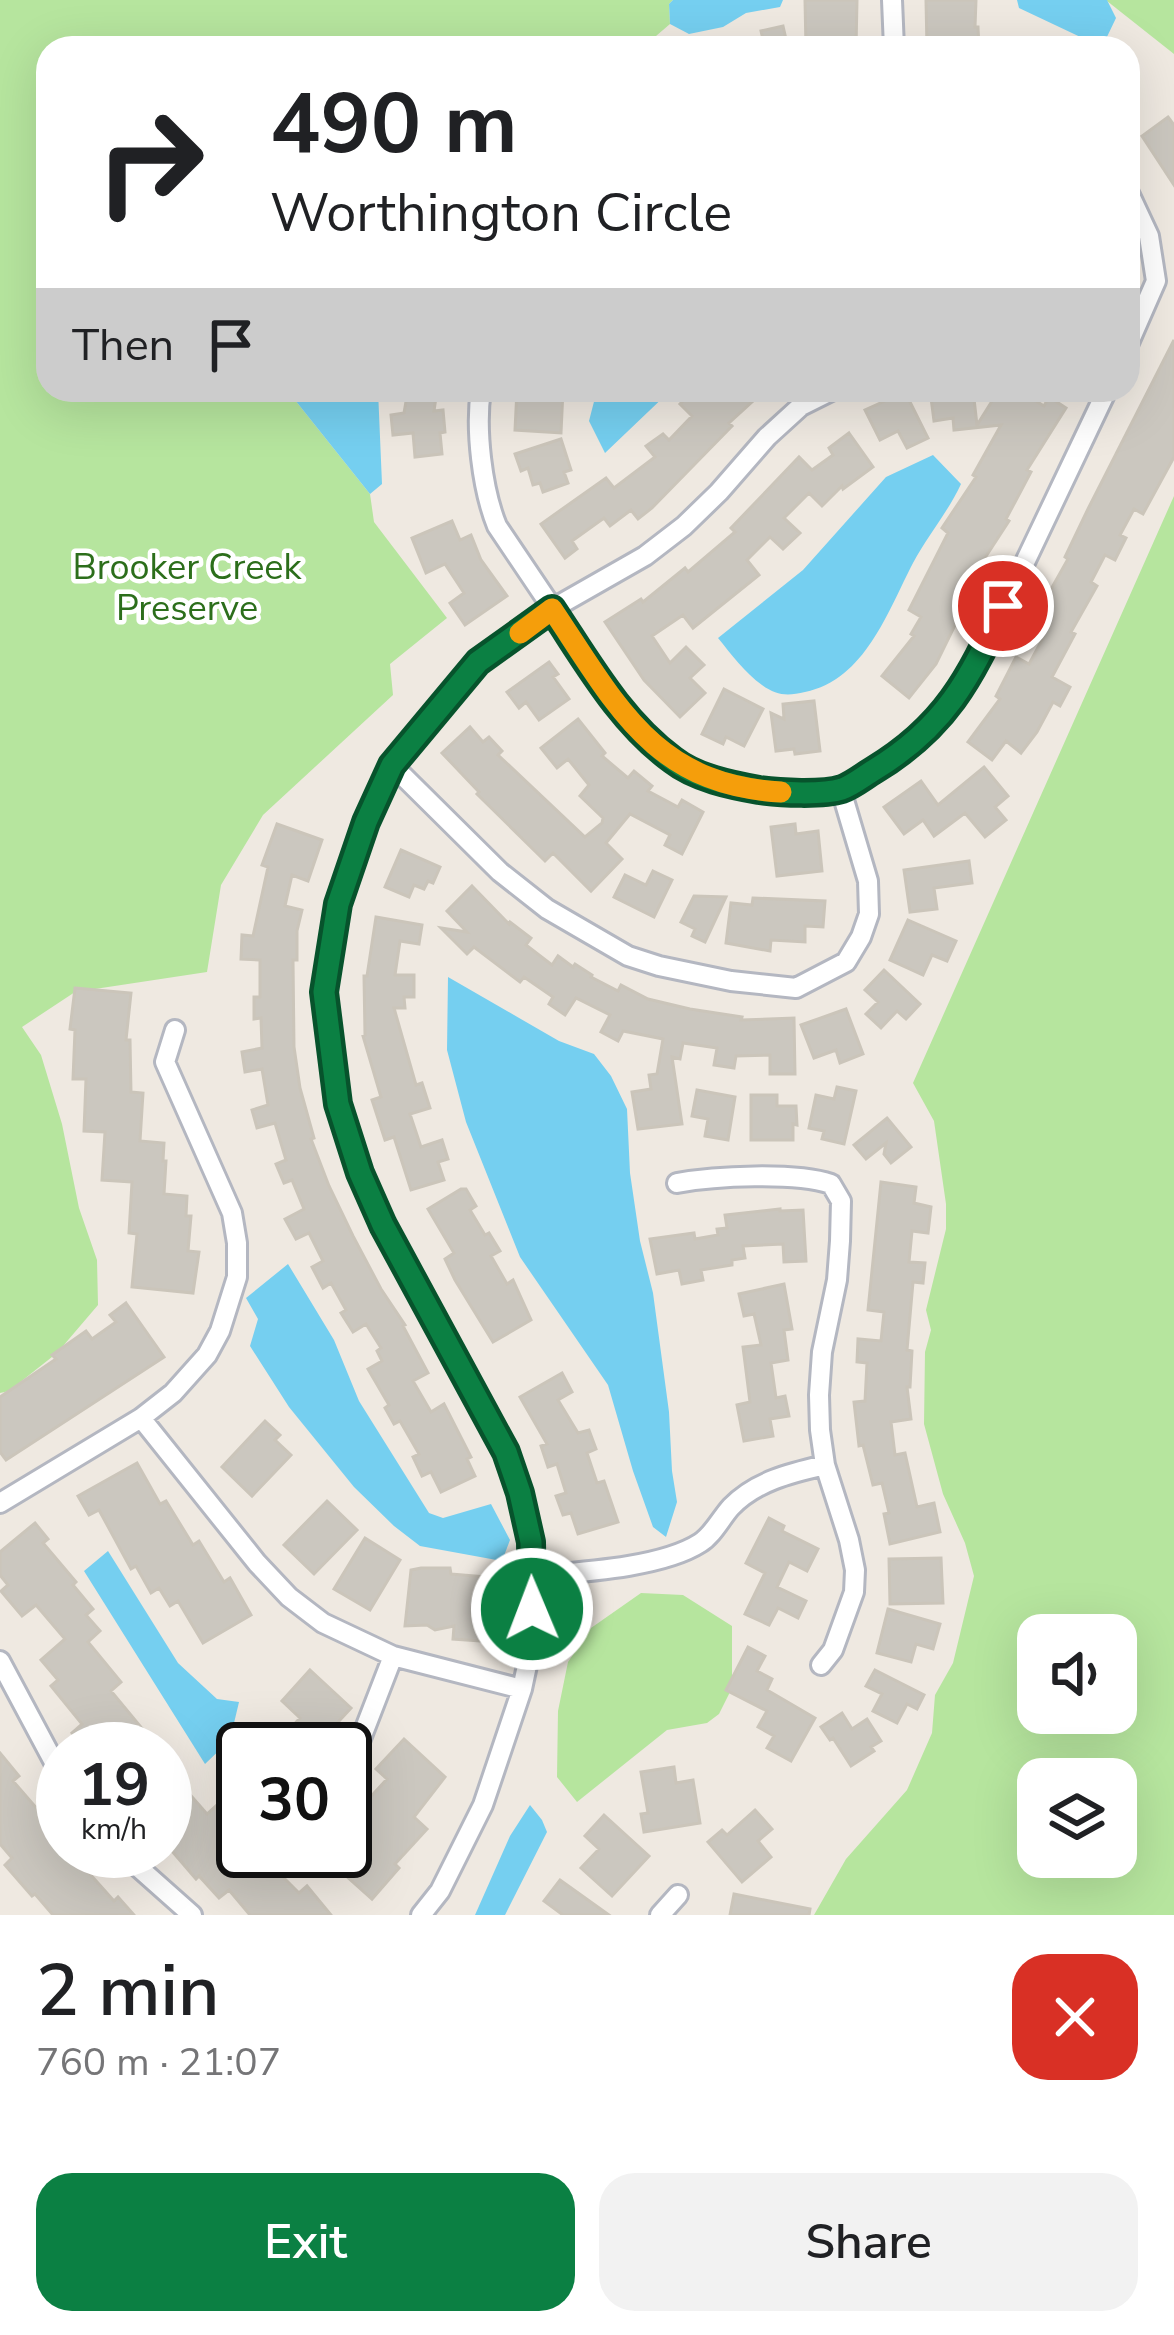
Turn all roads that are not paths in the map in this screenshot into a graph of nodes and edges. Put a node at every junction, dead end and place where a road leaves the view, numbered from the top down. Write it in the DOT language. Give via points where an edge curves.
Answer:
graph roads {
  1 [pos="892,0"];
  2 [pos="894,36"];
  3 [pos="1140,217"];
  4 [pos="1140,318"];
  5 [pos="479,402"];
  6 [pos="809,402"];
  7 [pos="1102,402"];
  8 [pos="552,609"];
  9 [pos="392,765"];
  10 [pos="841,790"];
  11 [pos="176,1030"];
  12 [pos="677,1183"];
  13 [pos="141,1418"];
  14 [pos="825,1465"];
  15 [pos="0,1504"];
  16 [pos="533,1576"];
  17 [pos="393,1656"];
  18 [pos="0,1660"];
  19 [pos="820,1665"];
  20 [pos="522,1689"];
  21 [pos="367,1722"];
  22 [pos="36,1728"];
  23 [pos="150,1878"];
  24 [pos="678,1895"];
  25 [pos="192,1915"];
  26 [pos="421,1915"];
  27 [pos="660,1915"];
  1 -- 2 [label="street"];
  3 -- 4 [label="street" via="1156,281"];
  5 -- 8 [label="street" via="487,502"];
  6 -- 8 [label="street" via="645,556"];
  7 -- 10 [label="street" via="961,691 896,757"];
  8 -- 9 [label="street" via="478,662"];
  8 -- 10 [label="street" via="629,722 676,764 760,790"];
  9 -- 10 [label="street" via="500,872 628,956 796,988 846,962 869,914 868,881"];
  9 -- 16 [label="street" via="338,904 324,992 338,1104 383,1225 506,1452 527,1519"];
  11 -- 13 [label="street" via="165,1062 232,1213 237,1277 207,1355"];
  12 -- 14 [label="street" via="808,1178 837,1191 841,1241 819,1395"];
  13 -- 15 [label="street"];
  13 -- 17 [label="street" via="289,1597"];
  14 -- 16 [label="street" via="751,1490 693,1546 608,1569"];
  14 -- 19 [label="street" via="855,1570 833,1650"];
  16 -- 20 [label="street"];
  17 -- 20 [label="street"];
  17 -- 21 [label="street"];
  18 -- 22 [label="street"];
  20 -- 26 [label="street" via="483,1805"];
  23 -- 25 [label="street"];
  24 -- 27 [label="street"];
}
